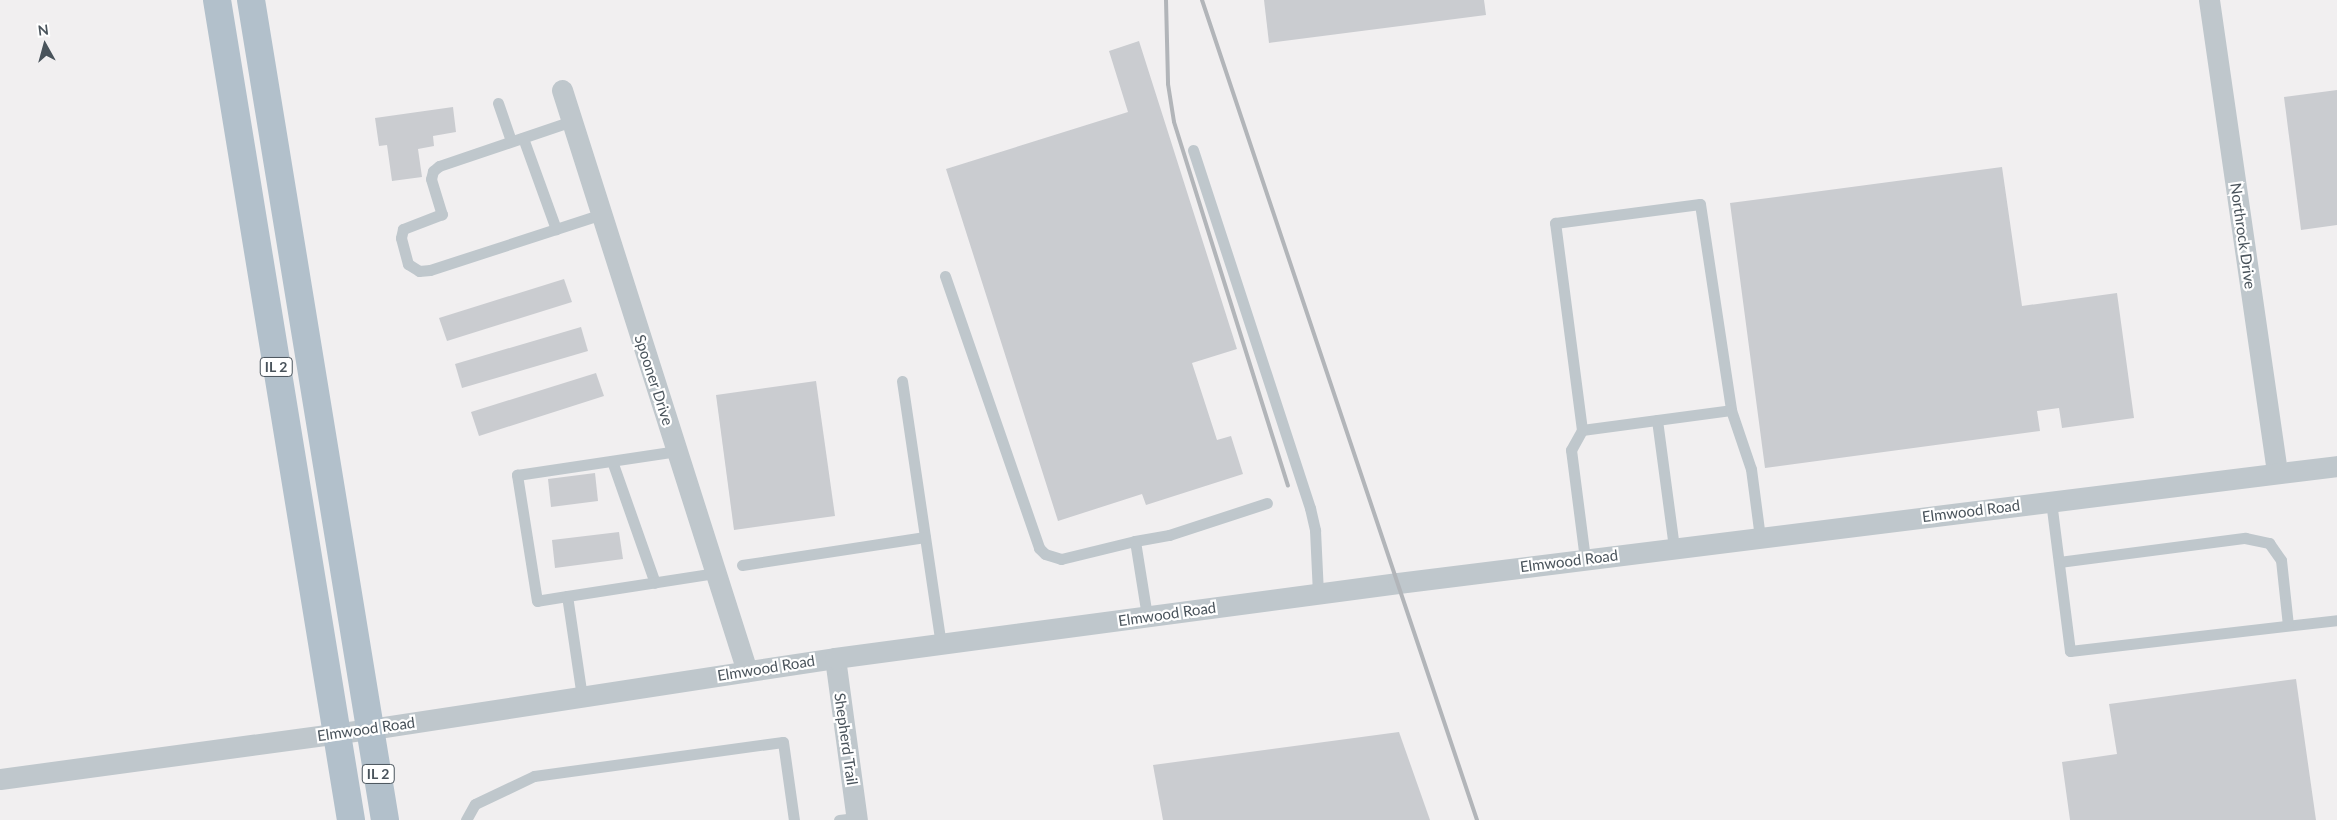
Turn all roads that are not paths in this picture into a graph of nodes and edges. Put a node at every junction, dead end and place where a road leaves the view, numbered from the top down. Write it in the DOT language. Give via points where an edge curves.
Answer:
graph roads {
  1 [pos="217,0"];
  2 [pos="251,0"];
  3 [pos="2209,0"];
  4 [pos="562,90"];
  5 [pos="498,103"];
  6 [pos="572,121"];
  7 [pos="523,138"];
  8 [pos="511,142"];
  9 [pos="1193,150"];
  10 [pos="602,214"];
  11 [pos="556,229"];
  12 [pos="945,276"];
  13 [pos="902,382"];
  14 [pos="1731,410"];
  15 [pos="1657,420"];
  16 [pos="1582,430"];
  17 [pos="677,452"];
  18 [pos="612,461"];
  19 [pos="2337,466"];
  20 [pos="2278,472"];
  21 [pos="2051,501"];
  22 [pos="1267,503"];
  23 [pos="925,537"];
  24 [pos="1760,537"];
  25 [pos="1134,541"];
  26 [pos="1674,548"];
  27 [pos="1585,559"];
  28 [pos="2059,562"];
  29 [pos="742,565"];
  30 [pos="716,574"];
  31 [pos="655,583"];
  32 [pos="1318,594"];
  33 [pos="567,596"];
  34 [pos="1147,616"];
  35 [pos="2337,620"];
  36 [pos="2288,625"];
  37 [pos="941,644"];
  38 [pos="835,658"];
  39 [pos="747,671"];
  40 [pos="582,697"];
  41 [pos="370,729"];
  42 [pos="337,733"];
  43 [pos="0,779"];
  44 [pos="851,819"];
  45 [pos="351,820"];
  46 [pos="385,820"];
  47 [pos="466,820"];
  48 [pos="794,820"];
  1 -- 42 [label="main road, IL 2"];
  2 -- 41 [label="main road, IL 2"];
  3 -- 20 [label="street, Northrock Drive"];
  4 -- 6 [label="street, Spooner Drive"];
  5 -- 8 [label="lane"];
  6 -- 7 [label="lane"];
  6 -- 10 [label="street, Spooner Drive"];
  7 -- 8 [label="lane"];
  7 -- 11 [label="lane"];
  8 -- 11 [label="lane" via="439,166 433,171 431,179 442,214 404,229 401,238 408,264 419,271 430,270"];
  9 -- 32 [label="lane" via="1310,508 1315,530"];
  10 -- 11 [label="lane"];
  10 -- 17 [label="street, Spooner Drive"];
  12 -- 25 [label="lane" via="1039,548 1045,554 1061,558"];
  13 -- 23 [label="lane"];
  14 -- 15 [label="lane"];
  14 -- 16 [label="lane" via="1700,204 1574,220 1555,223"];
  14 -- 24 [label="lane" via="1751,469"];
  15 -- 16 [label="lane"];
  15 -- 26 [label="lane"];
  16 -- 27 [label="lane" via="1570,450"];
  17 -- 18 [label="lane"];
  17 -- 30 [label="street, Spooner Drive"];
  18 -- 31 [label="lane"];
  18 -- 33 [label="lane" via="517,475 536,601"];
  19 -- 20 [label="street, Elmwood Road"];
  20 -- 21 [label="street, Elmwood Road"];
  21 -- 24 [label="street, Elmwood Road"];
  21 -- 28 [label="lane"];
  22 -- 25 [label="lane" via="1169,535"];
  23 -- 29 [label="lane"];
  23 -- 37 [label="lane"];
  24 -- 26 [label="street, Elmwood Road"];
  25 -- 34 [label="lane"];
  26 -- 27 [label="street, Elmwood Road"];
  27 -- 32 [label="street, Elmwood Road"];
  28 -- 36 [label="lane" via="2245,538 2269,543 2281,560"];
  28 -- 36 [label="lane" via="2070,651"];
  30 -- 31 [label="lane"];
  30 -- 39 [label="street, Spooner Drive"];
  31 -- 33 [label="lane"];
  32 -- 34 [label="street, Elmwood Road"];
  33 -- 40 [label="lane"];
  34 -- 37 [label="street, Elmwood Road"];
  35 -- 36 [label="lane"];
  37 -- 38 [label="street, Elmwood Road"];
  38 -- 39 [label="street, Elmwood Road"];
  38 -- 44 [label="street, Shepherd Trail"];
  39 -- 40 [label="street, Elmwood Road"];
  40 -- 41 [label="street, Elmwood Road"];
  41 -- 42 [label="street, Elmwood Road"];
  41 -- 46 [label="main road, IL 2"];
  42 -- 43 [label="street, Elmwood Road"];
  42 -- 45 [label="main road, IL 2"];
  47 -- 48 [label="lane" via="475,804 534,776 783,742"];
}
